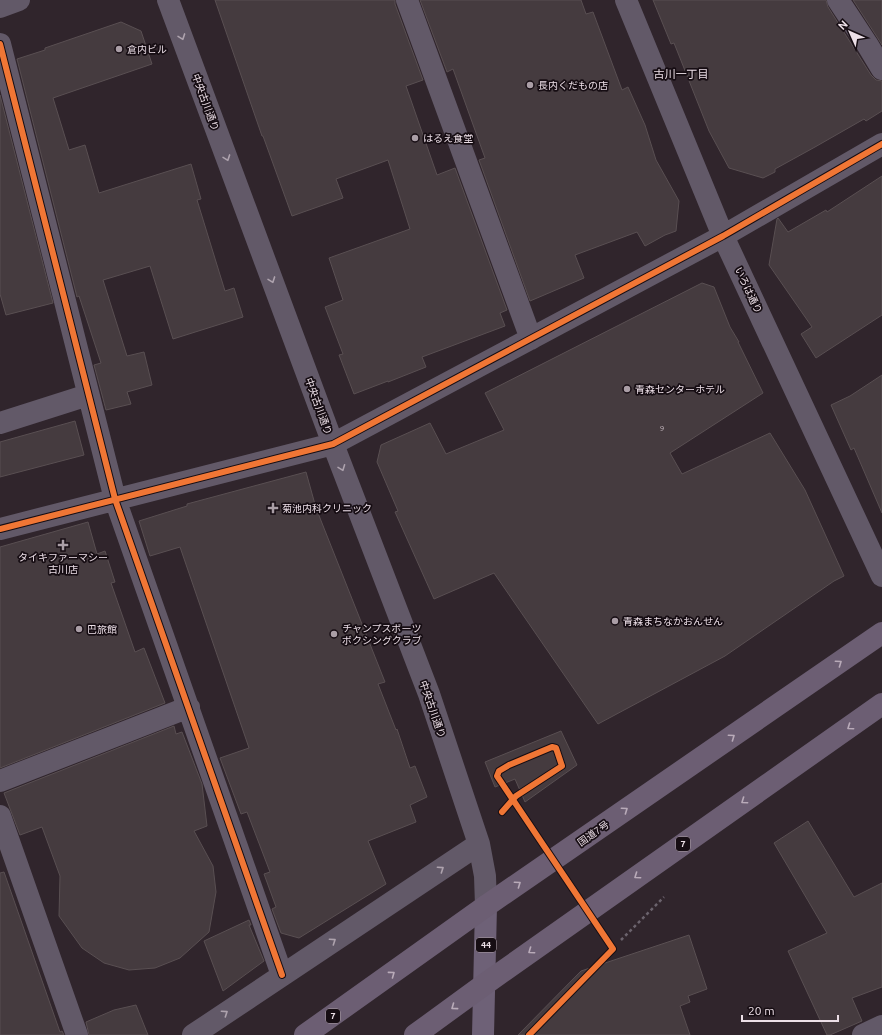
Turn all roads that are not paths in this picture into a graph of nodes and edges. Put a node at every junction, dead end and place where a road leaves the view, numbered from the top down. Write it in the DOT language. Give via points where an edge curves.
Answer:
graph roads {
  1 [pos="19,0"];
  2 [pos="168,0"];
  3 [pos="407,0"];
  4 [pos="626,0"];
  5 [pos="838,0"];
  6 [pos="0,7"];
  7 [pos="0,44"];
  8 [pos="882,69"];
  9 [pos="882,144"];
  10 [pos="723,236"];
  11 [pos="531,339"];
  12 [pos="88,395"];
  13 [pos="0,422"];
  14 [pos="333,444"];
  15 [pos="115,500"];
  16 [pos="0,529"];
  17 [pos="882,576"];
  18 [pos="882,633"];
  19 [pos="882,704"];
  20 [pos="189,708"];
  21 [pos="0,781"];
  22 [pos="0,816"];
  23 [pos="479,844"];
  24 [pos="486,906"];
  25 [pos="282,975"];
  26 [pos="485,984"];
  27 [pos="882,1026"];
  28 [pos="77,1035"];
  29 [pos="192,1035"];
  30 [pos="305,1035"];
  31 [pos="415,1035"];
  32 [pos="483,1035"];
  33 [pos="863,1035"];
  1 -- 6 [label="street"];
  2 -- 14 [label="street, 中央古川通り, one-way"];
  3 -- 11 [label="street"];
  4 -- 10 [label="street, いろは通り"];
  5 -- 8 [label="street"];
  7 -- 12 [label="street"];
  9 -- 10 [label="street"];
  10 -- 11 [label="street"];
  10 -- 17 [label="street, いろは通り"];
  11 -- 14 [label="street"];
  12 -- 13 [label="street"];
  12 -- 15 [label="street"];
  14 -- 15 [label="street"];
  14 -- 23 [label="street, 中央古川通り, one-way" via="429,694"];
  15 -- 16 [label="street"];
  15 -- 20 [label="street"];
  24 -- 18 [label="highway, 国道7号 / 7, one-way"];
  19 -- 26 [label="highway, 7, one-way"];
  20 -- 21 [label="street"];
  20 -- 25 [label="street"];
  22 -- 28 [label="street"];
  23 -- 24 [label="street, 中央古川通り" via="485,876"];
  25 -- 23 [label="street, one-way"];
  24 -- 26 [label="main road, 44"];
  30 -- 24 [label="highway, 国道7号 / 7, one-way"];
  29 -- 25 [label="street, one-way"];
  26 -- 31 [label="highway, 7, one-way"];
  26 -- 32 [label="main road, 44"];
  27 -- 33 [label="street"];
}
